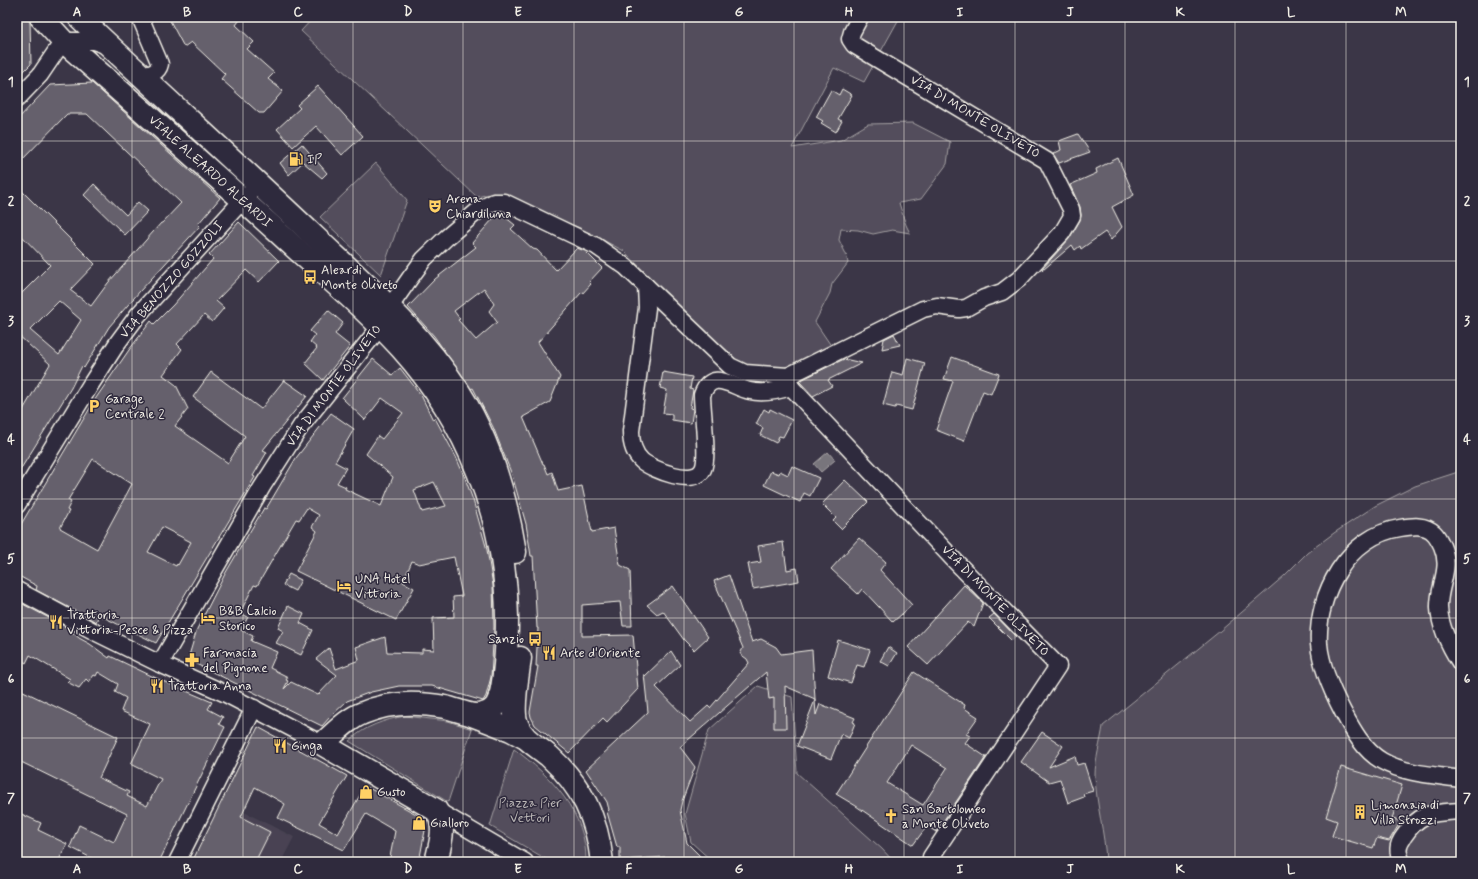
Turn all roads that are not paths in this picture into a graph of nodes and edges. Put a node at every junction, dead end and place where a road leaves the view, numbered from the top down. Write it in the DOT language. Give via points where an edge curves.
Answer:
graph roads {
  1 [pos="79,17"];
  2 [pos="140,17"];
  3 [pos="860,17"];
  4 [pos="48,18"];
  5 [pos="63,41"];
  6 [pos="112,48"];
  7 [pos="141,76"];
  8 [pos="17,99"];
  9 [pos="258,183"];
  10 [pos="243,200"];
  11 [pos="646,286"];
  12 [pos="385,317"];
  13 [pos="789,382"];
  14 [pos="17,505"];
  15 [pos="17,590"];
  16 [pos="160,664"];
  17 [pos="1461,664"];
  18 [pos="254,708"];
  19 [pos="472,715"];
  20 [pos="524,737"];
  21 [pos="322,744"];
  22 [pos="1461,779"];
  23 [pos="436,810"];
  24 [pos="1461,811"];
  25 [pos="931,857"];
  26 [pos="177,862"];
  27 [pos="436,862"];
  28 [pos="525,862"];
  29 [pos="602,862"];
  30 [pos="1402,862"];
  1 -- 6 [label="main road, VIALE ALEARDO ALEARDI"];
  2 -- 7 [label="street" via="160,64 155,72"];
  3 -- 13 [label="street, VIA DI MONTE OLIVETO" via="850,39 854,45 1047,161 1072,216 1062,233 1019,279 1002,292 966,308 936,306 923,309"];
  4 -- 5 [label="main road, VIALE ALEARDO ALEARDI"];
  5 -- 6 [label="street" via="93,41"];
  5 -- 8 [label="street" via="40,75"];
  5 -- 10 [label="main road, VIALE ALEARDO ALEARDI"];
  6 -- 7 [label="main road, VIALE ALEARDO ALEARDI"];
  7 -- 9 [label="main road, VIALE ALEARDO ALEARDI"];
  9 -- 10 [label="street, VIA BENOZZO GOZZOLI"];
  9 -- 12 [label="main road, VIALE ALEARDO ALEARDI"];
  10 -- 12 [label="main road, VIALE ALEARDO ALEARDI"];
  10 -- 14 [label="street, VIA BENOZZO GOZZOLI" via="138,315 91,384"];
  11 -- 12 [label="street, VIA DI MONTE OLIVETO" via="626,267 596,246 504,202 494,202 480,209 424,259"];
  11 -- 13 [label="street, VIA DI MONTE OLIVETO" via="730,366 745,373"];
  11 -- 13 [label="street, VIA DI MONTE OLIVETO" via="647,308 630,430 634,450 643,461 681,477 692,477 701,472 705,462 702,395 707,385 717,381 728,382 750,391 773,391"];
  12 -- 16 [label="street, VIA DI MONTE OLIVETO" via="301,426 262,487"];
  12 -- 19 [label="main road" via="402,350 443,402 459,429 483,487 497,534 506,596 507,629 503,677 499,699 493,709 484,714"];
  12 -- 20 [label="main road" via="416,335 441,365 460,393 480,432 498,479 511,525 520,591 521,638 515,716"];
  13 -- 25 [label="street, VIA DI MONTE OLIVETO" via="956,562 1058,666"];
  15 -- 16 [label="street"];
  16 -- 18 [label="street"];
  17 -- 22 [label="street" via="1441,621 1439,603 1446,572 1444,552 1435,534 1428,528 1404,527 1378,535 1358,549 1338,570 1328,590 1319,630 1332,691 1349,724 1358,738 1381,761 1412,771"];
  18 -- 21 [label="street"];
  18 -- 26 [label="street"];
  19 -- 20 [label="main road"];
  19 -- 21 [label="main road" via="431,705 410,703 390,706 353,717"];
  20 -- 29 [label="main road" via="560,767 583,796 594,821"];
  21 -- 23 [label="main road"];
  23 -- 27 [label="main road" via="442,822"];
  23 -- 28 [label="street"];
  24 -- 30 [label="street" via="1434,813 1414,822 1398,846"];
}
